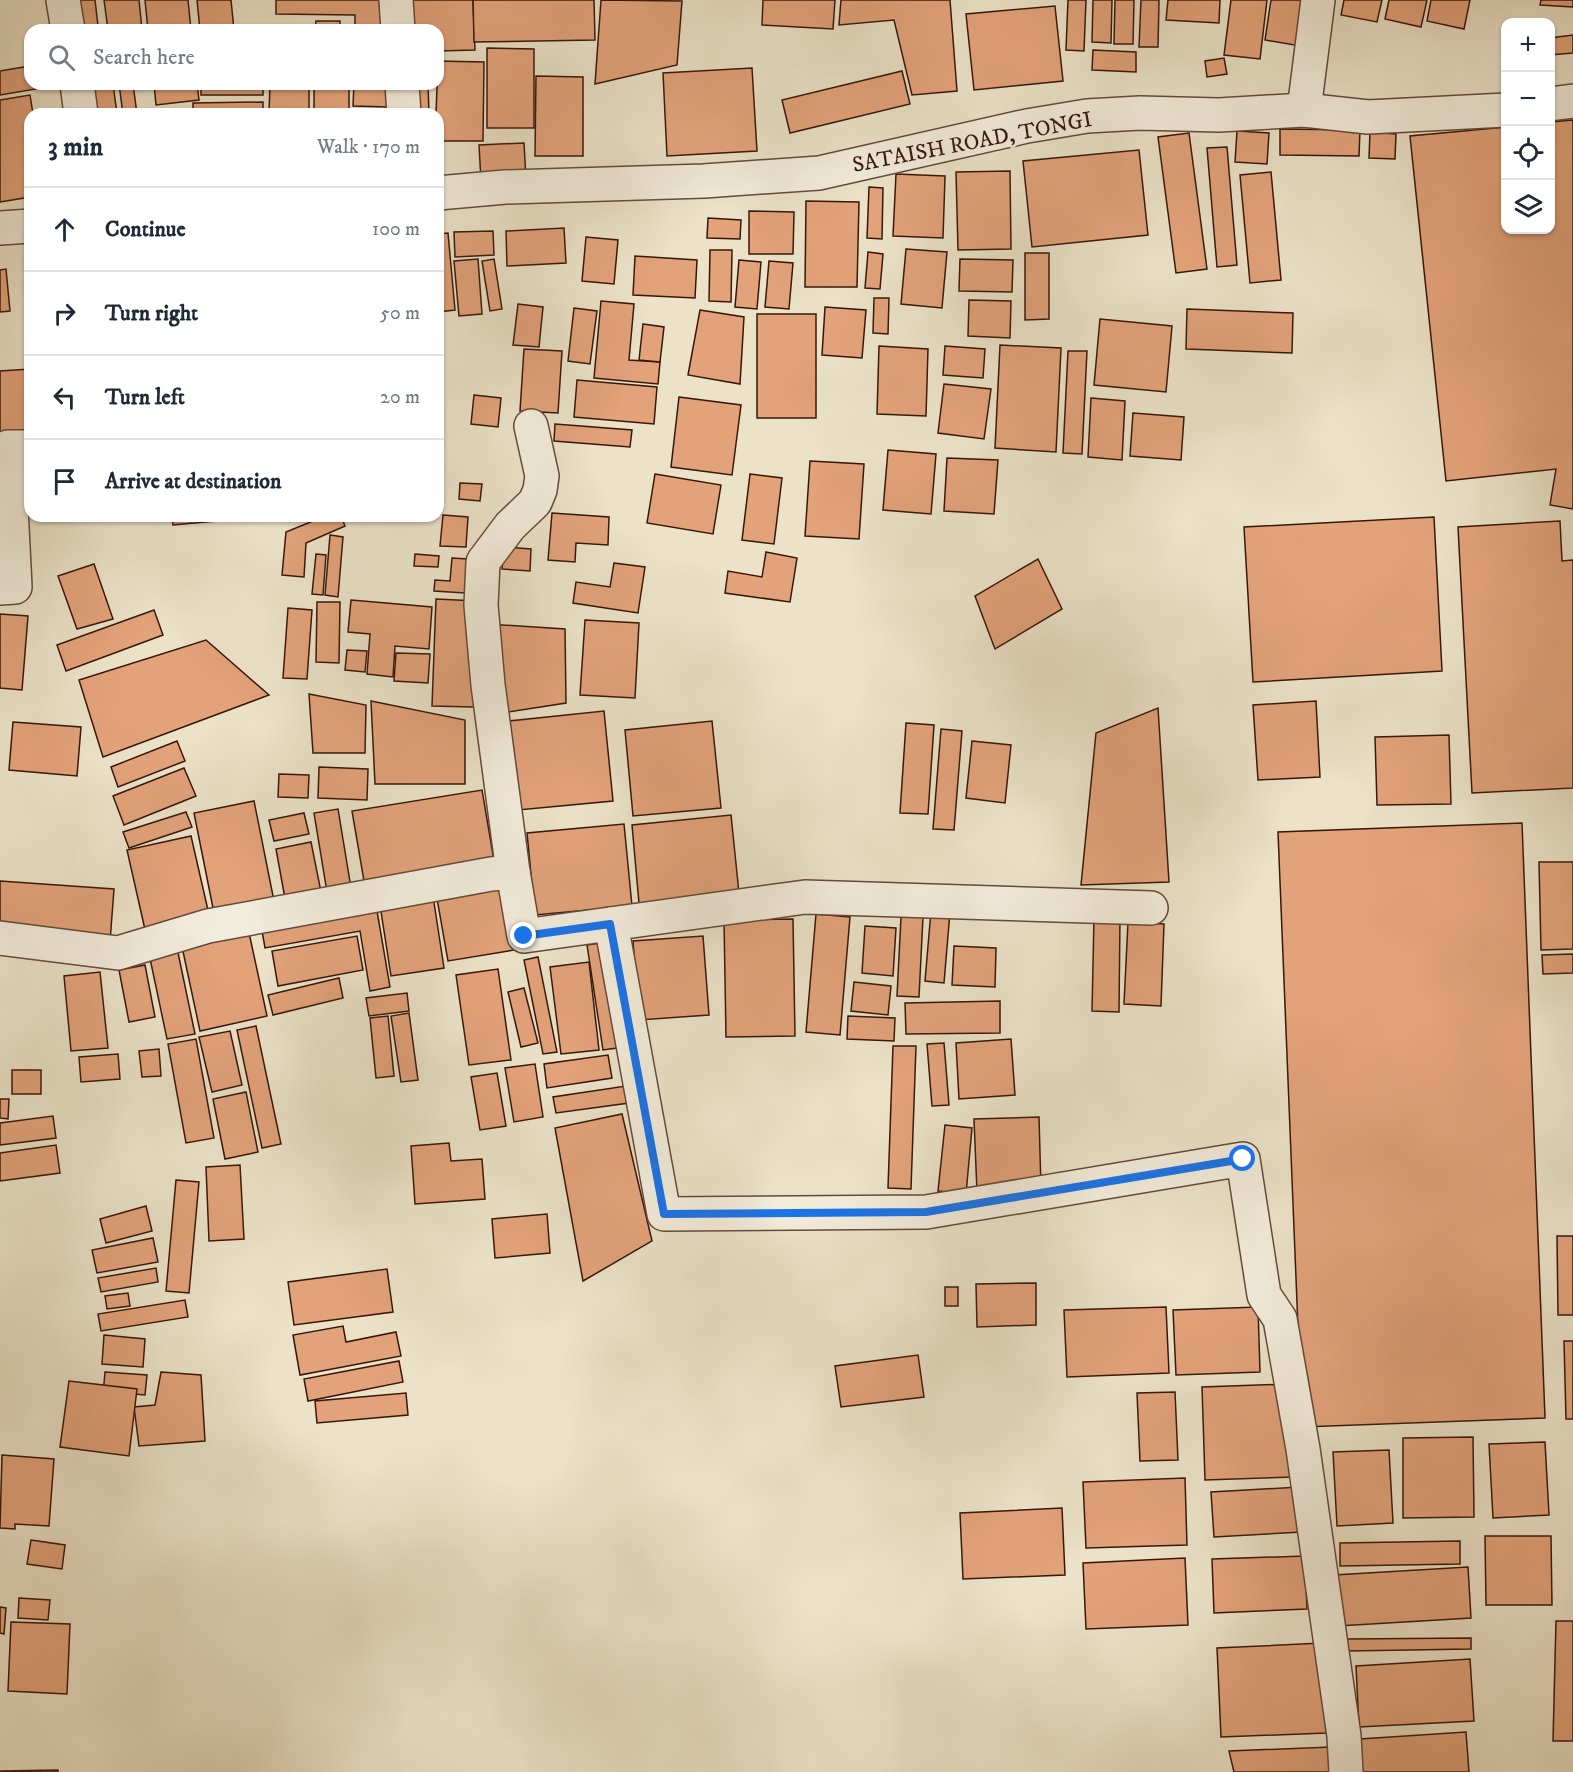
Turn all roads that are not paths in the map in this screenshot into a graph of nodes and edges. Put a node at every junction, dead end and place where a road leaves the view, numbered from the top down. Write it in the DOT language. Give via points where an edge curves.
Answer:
graph roads {
  1 [pos="63,0"];
  2 [pos="396,0"];
  3 [pos="1318,0"];
  4 [pos="67,24"];
  5 [pos="398,24"];
  6 [pos="78,90"];
  7 [pos="402,90"];
  8 [pos="1573,101"];
  9 [pos="1555,103"];
  10 [pos="80,108"];
  11 [pos="404,108"];
  12 [pos="1304,110"];
  13 [pos="1501,110"];
  14 [pos="444,192"];
  15 [pos="24,226"];
  16 [pos="0,228"];
  17 [pos="531,426"];
  18 [pos="24,447"];
  19 [pos="0,588"];
  20 [pos="513,872"];
  21 [pos="1151,908"];
  22 [pos="610,924"];
  23 [pos="0,938"];
  24 [pos="1346,1772"];
  1 -- 4 [label="street"];
  2 -- 5 [label="street"];
  3 -- 12 [label="street"];
  6 -- 10 [label="street"];
  7 -- 11 [label="street"];
  8 -- 9 [label="street"];
  12 -- 13 [label="street, SATAISH ROAD, TONGI" via="1368,117"];
  12 -- 14 [label="street, SATAISH ROAD, TONGI" via="1087,116 819,173"];
  15 -- 16 [label="street"];
  17 -- 20 [label="street" via="542,476 540,490 535,502 510,526 483,562 488,685"];
  18 -- 19 [label="street" via="8,447 15,587"];
  20 -- 22 [label="street" via="524,936"];
  20 -- 23 [label="street" via="208,926 118,953"];
  21 -- 22 [label="street" via="805,897"];
  22 -- 24 [label="street" via="664,1214 926,1212 1243,1159 1264,1295 1280,1319 1303,1449"];
}
